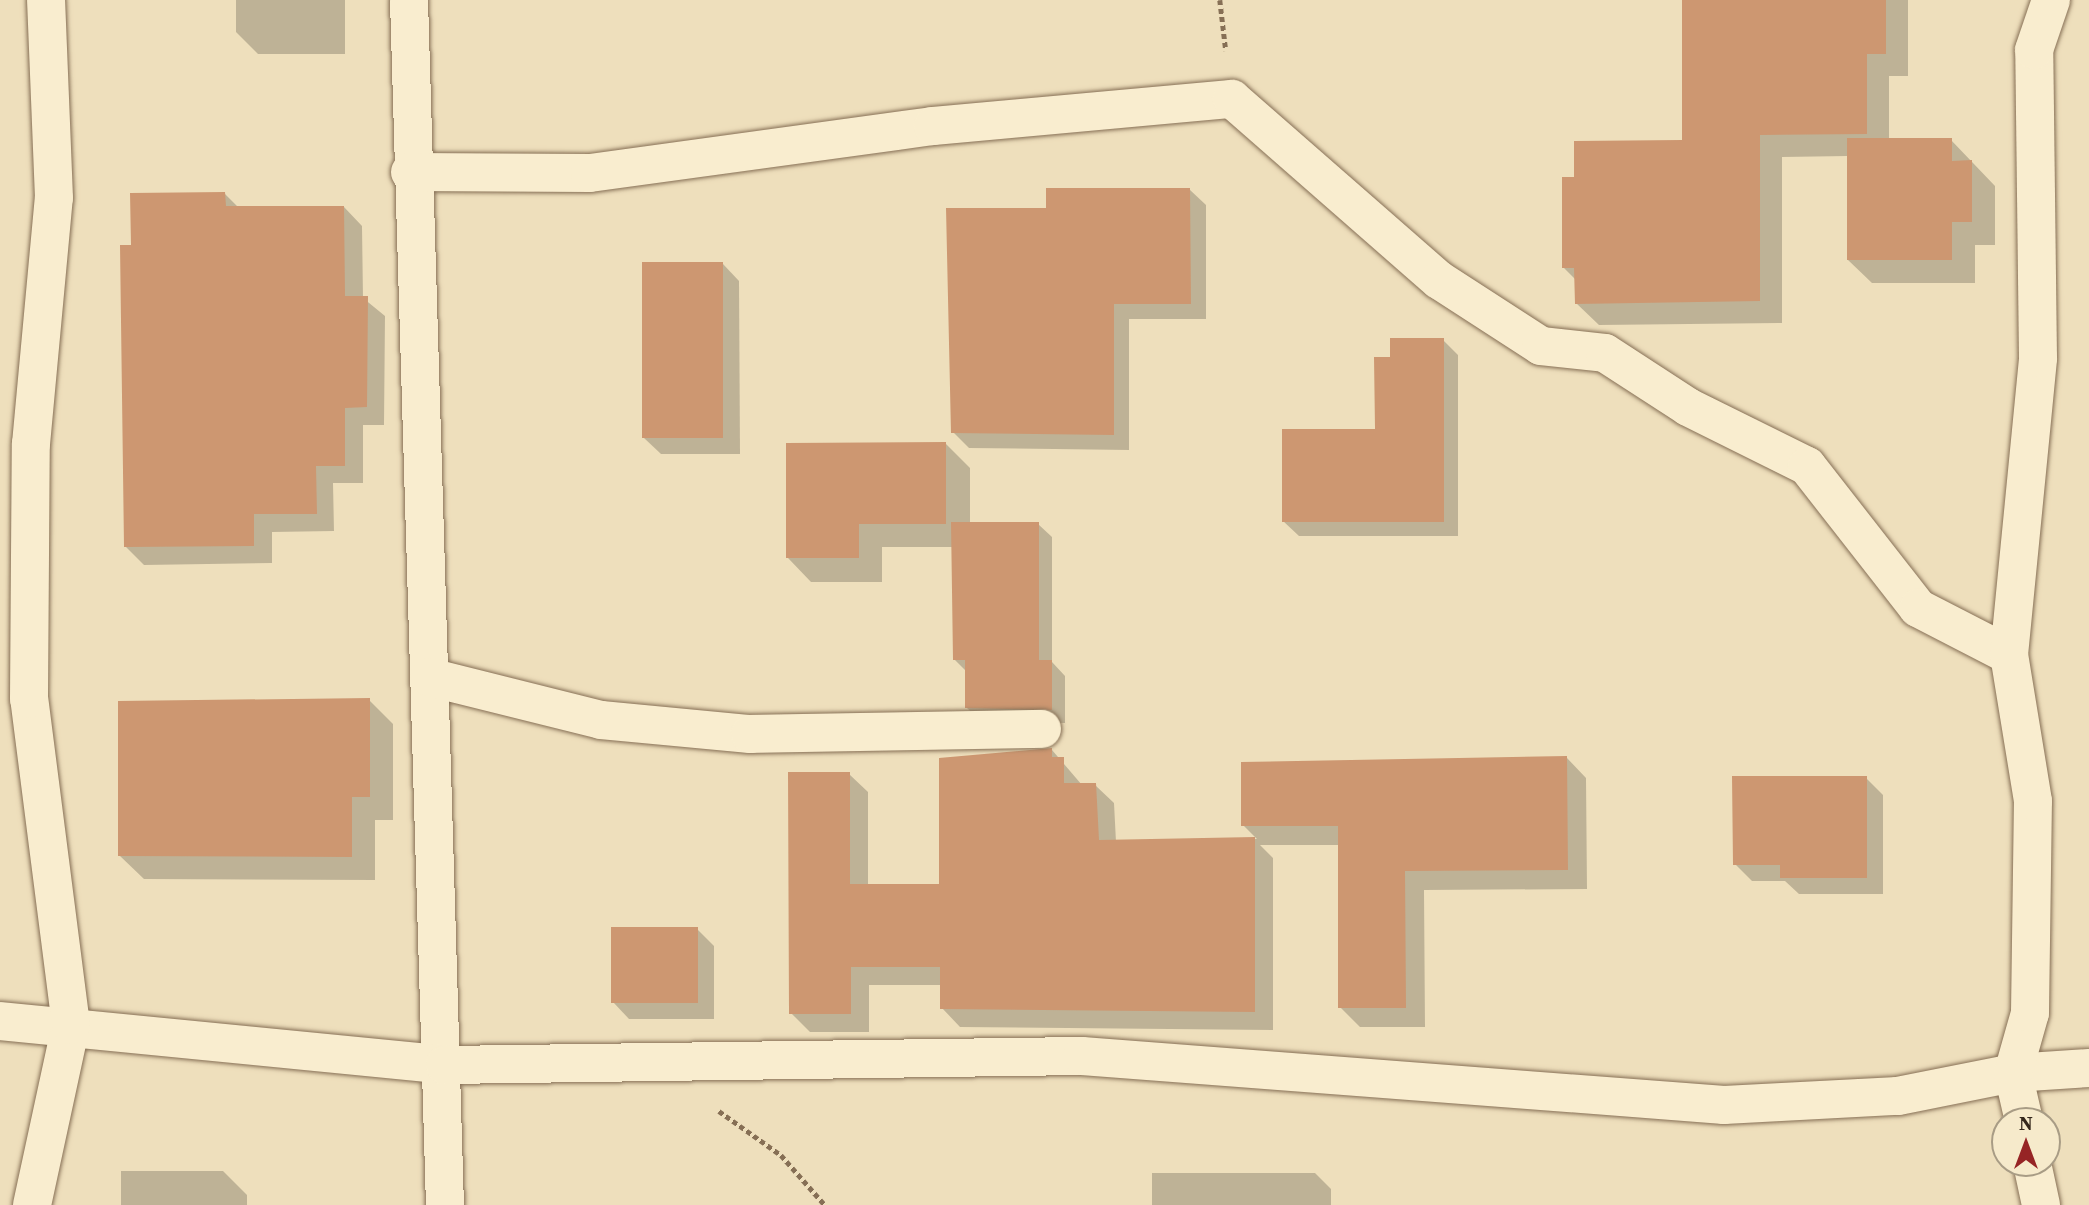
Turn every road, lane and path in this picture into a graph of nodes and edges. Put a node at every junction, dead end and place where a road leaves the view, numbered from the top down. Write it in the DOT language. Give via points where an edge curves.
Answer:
graph roads {
  1 [pos="46,0"];
  2 [pos="409,0"];
  3 [pos="2051,0"];
  4 [pos="410,172"];
  5 [pos="2009,655"];
  6 [pos="429,677"];
  7 [pos="14,699"];
  8 [pos="1042,729"];
  9 [pos="0,1021"];
  10 [pos="71,1026"];
  11 [pos="445,1065"];
  12 [pos="2089,1068"];
  13 [pos="2013,1073"];
  14 [pos="2021,1107"];
  15 [pos="716,1109"];
  16 [pos="2035,1177"];
  17 [pos="32,1205"];
  18 [pos="445,1205"];
  19 [pos="825,1205"];
  20 [pos="2041,1205"];
  1 -- 7 [label="street" via="54,198 30,444"];
  2 -- 4 [label="street"];
  3 -- 5 [label="street" via="2034,50 2038,358"];
  4 -- 5 [label="street" via="590,173 933,126 1232,99 1440,280 1541,346 1605,353 1688,407 1807,466 1918,608"];
  4 -- 6 [label="street"];
  5 -- 13 [label="street" via="2034,828 2030,1013"];
  6 -- 8 [label="street" via="601,720 750,734"];
  6 -- 11 [label="street"];
  7 -- 10 [label="street"];
  9 -- 10 [label="street"];
  10 -- 11 [label="street"];
  10 -- 17 [label="street"];
  11 -- 13 [label="street" via="1082,1056 1724,1105 1898,1096"];
  11 -- 18 [label="street"];
  12 -- 13 [label="street"];
  13 -- 14 [label="street"];
  15 -- 19 [label="path" via="781,1155"];
  16 -- 20 [label="street"];
}
